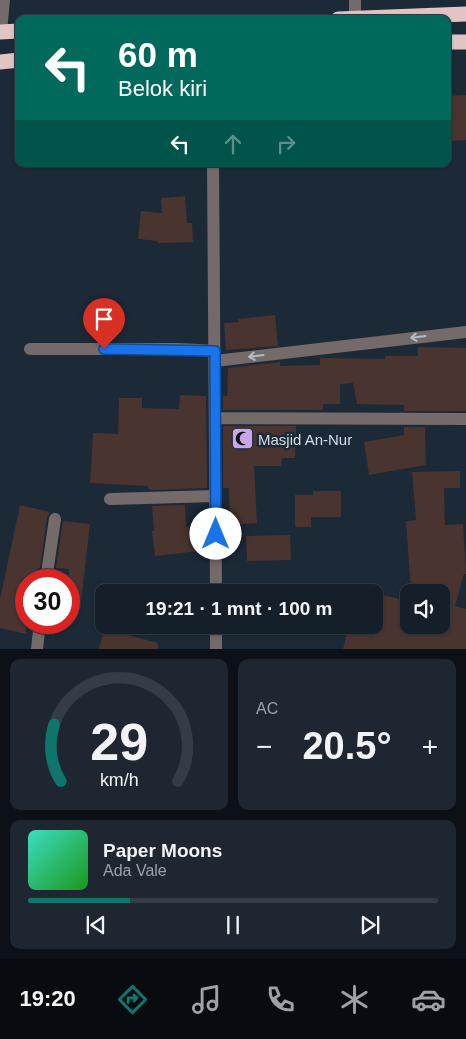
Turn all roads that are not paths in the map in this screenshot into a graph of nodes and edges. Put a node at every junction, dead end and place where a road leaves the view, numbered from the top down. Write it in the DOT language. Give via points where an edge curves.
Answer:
graph roads {
  1 [pos="4,0"];
  2 [pos="355,0"];
  3 [pos="466,14"];
  4 [pos="355,15"];
  5 [pos="438,15"];
  6 [pos="15,31"];
  7 [pos="1,32"];
  8 [pos="451,42"];
  9 [pos="466,42"];
  10 [pos="15,60"];
  11 [pos="0,62"];
  12 [pos="213,167"];
  13 [pos="466,332"];
  14 [pos="30,349"];
  15 [pos="215,356"];
  16 [pos="215,418"];
  17 [pos="466,419"];
  18 [pos="215,496"];
  19 [pos="110,499"];
  20 [pos="55,519"];
  21 [pos="48,569"];
  22 [pos="216,584"];
  23 [pos="39,634"];
  24 [pos="216,634"];
  25 [pos="37,649"];
  26 [pos="216,649"];
  1 -- 7 [label="street"];
  2 -- 4 [label="street"];
  3 -- 5 [label="highway"];
  6 -- 7 [label="highway"];
  8 -- 9 [label="highway"];
  10 -- 11 [label="highway"];
  12 -- 15 [label="street"];
  13 -- 15 [label="street, one-way"];
  14 -- 15 [label="street" via="178,349"];
  15 -- 16 [label="street"];
  16 -- 17 [label="street"];
  16 -- 18 [label="street"];
  18 -- 19 [label="street"];
  18 -- 22 [label="street"];
  20 -- 21 [label="street"];
  23 -- 25 [label="street"];
  24 -- 26 [label="street"];
}
